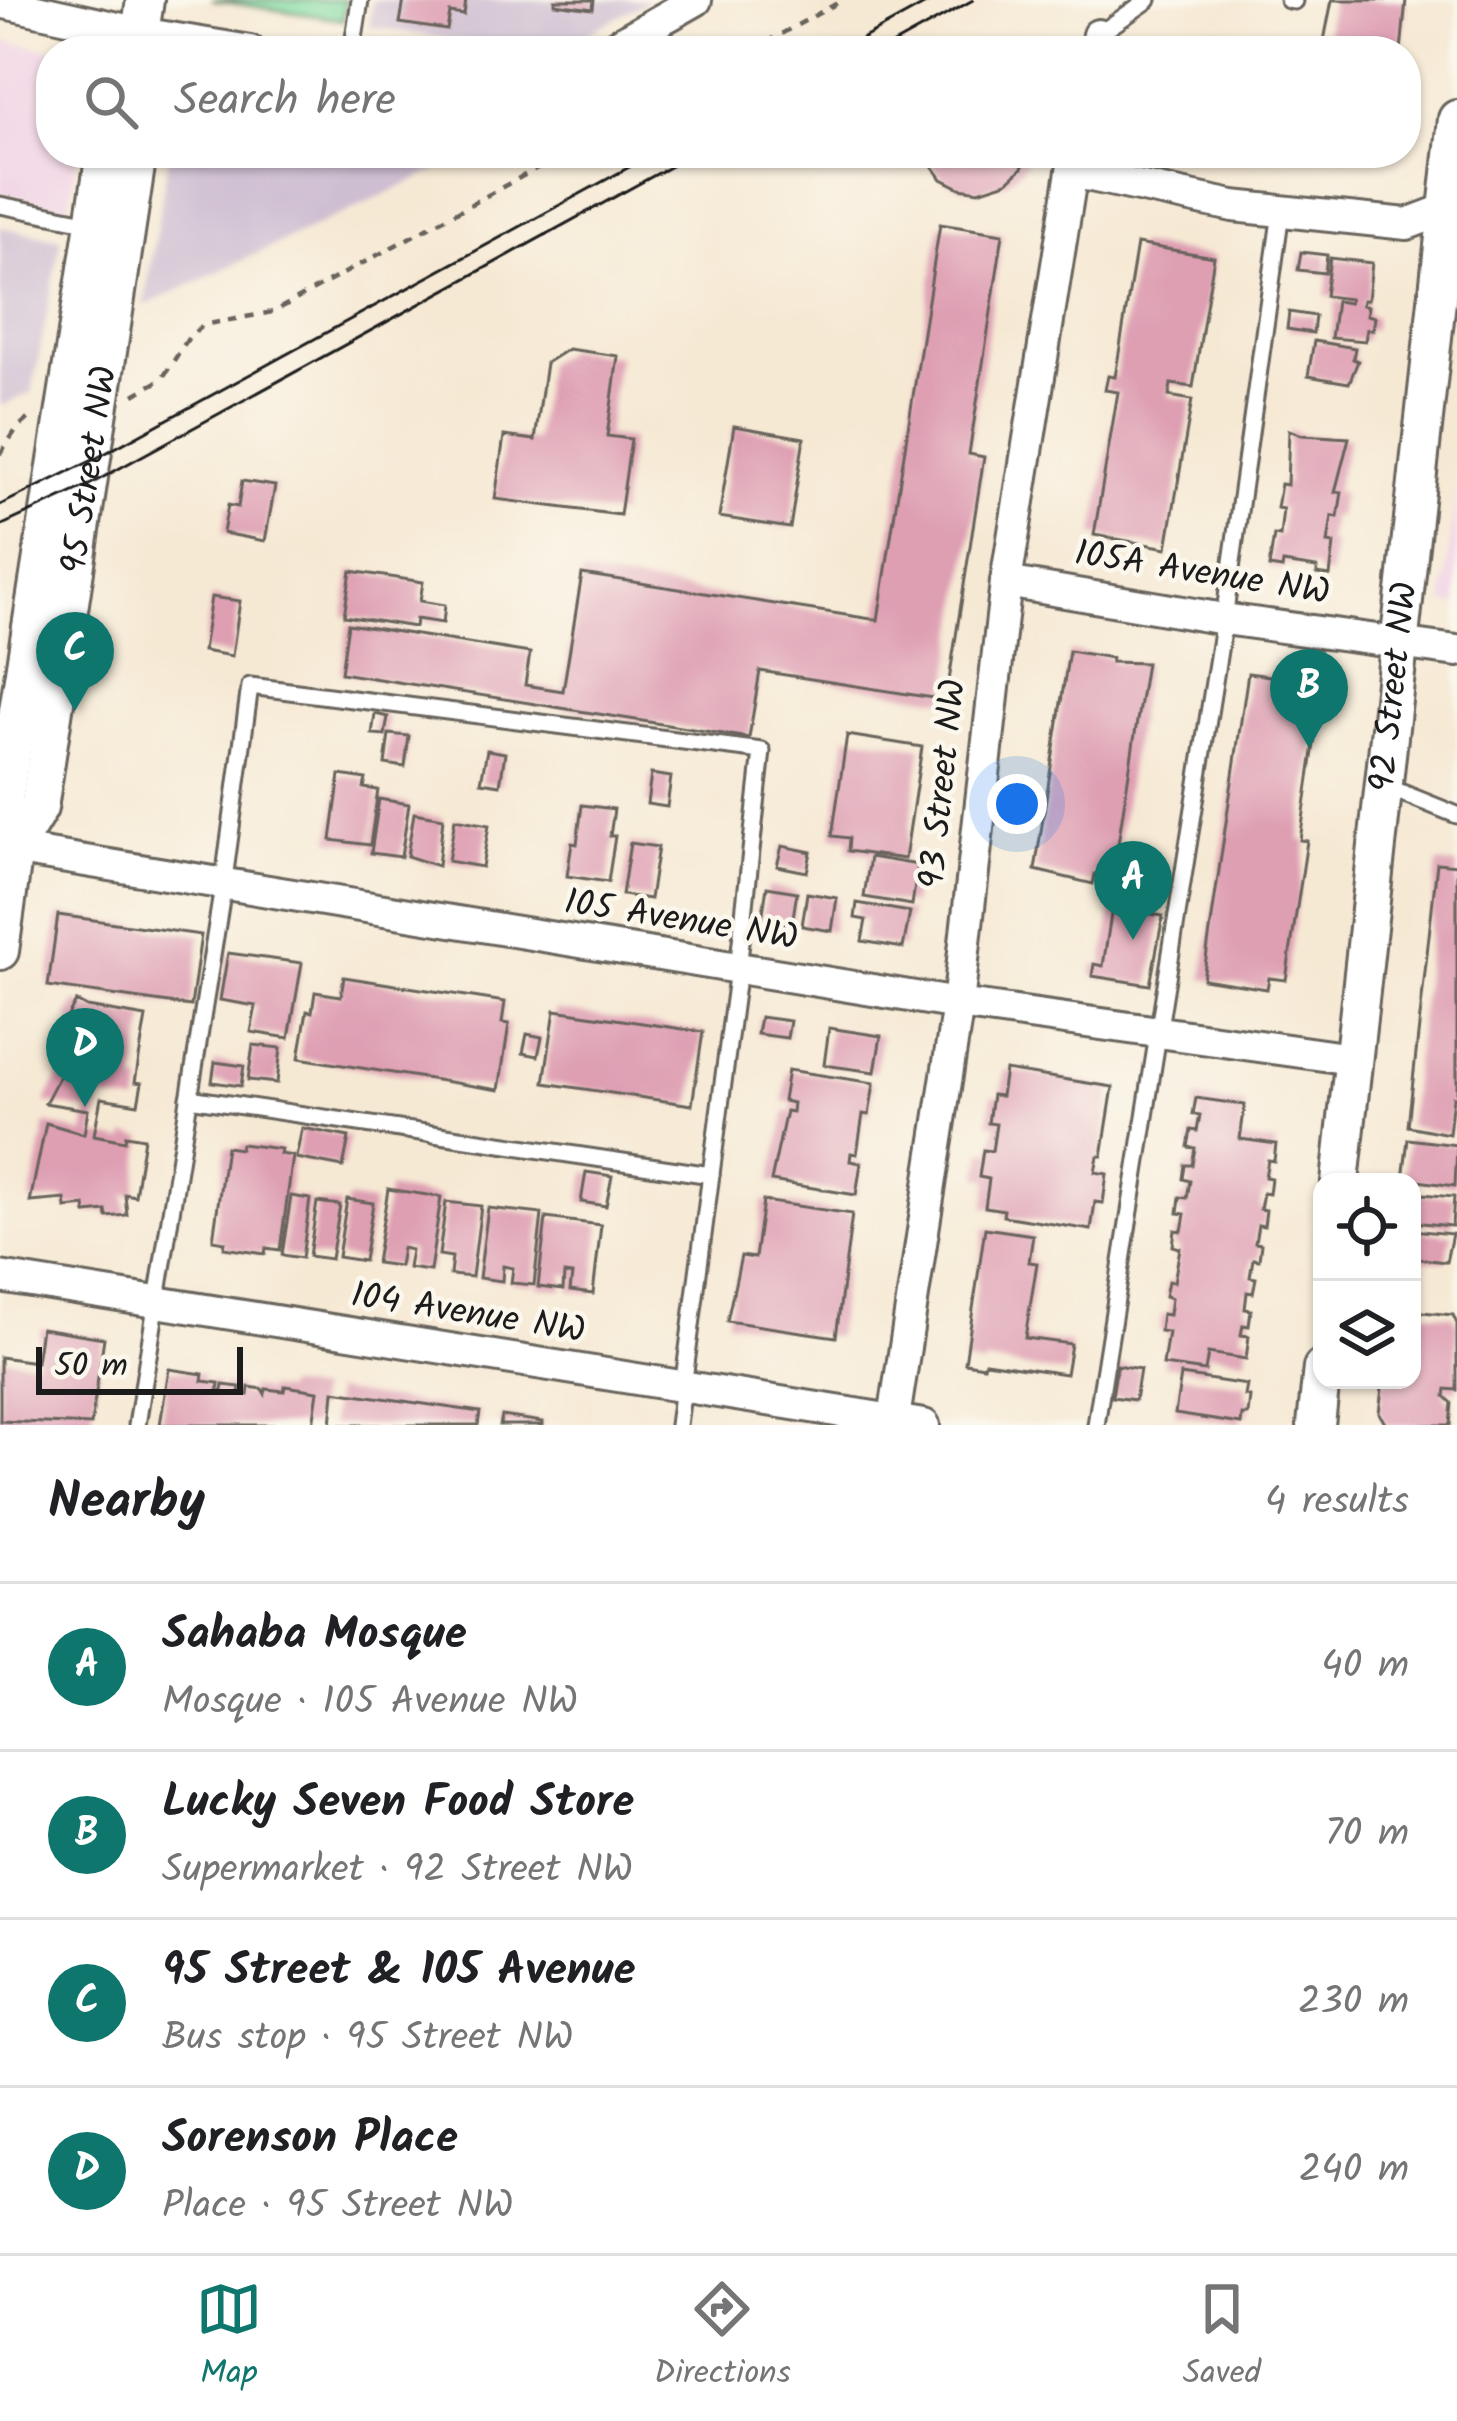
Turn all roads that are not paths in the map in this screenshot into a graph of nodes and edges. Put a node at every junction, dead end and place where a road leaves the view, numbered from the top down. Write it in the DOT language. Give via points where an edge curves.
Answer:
graph roads {
  1 [pos="359,0"];
  2 [pos="696,0"];
  3 [pos="1148,0"];
  4 [pos="0,2"];
  5 [pos="140,34"];
  6 [pos="354,36"];
  7 [pos="632,36"];
  8 [pos="1104,36"];
  9 [pos="1457,119"];
  10 [pos="103,168"];
  11 [pos="136,168"];
  12 [pos="1073,168"];
  13 [pos="1096,168"];
  14 [pos="0,206"];
  15 [pos="1452,207"];
  16 [pos="1281,212"];
  17 [pos="94,223"];
  18 [pos="1006,582"];
  19 [pos="1224,619"];
  20 [pos="1398,644"];
  21 [pos="1457,650"];
  22 [pos="11,682"];
  23 [pos="1382,785"];
  24 [pos="1457,815"];
  25 [pos="7,848"];
  26 [pos="223,887"];
  27 [pos="0,951"];
  28 [pos="738,969"];
  29 [pos="958,1004"];
  30 [pos="1156,1035"];
  31 [pos="1352,1059"];
  32 [pos="189,1098"];
  33 [pos="1341,1173"];
  34 [pos="711,1175"];
  35 [pos="0,1277"];
  36 [pos="154,1304"];
  37 [pos="683,1387"];
  38 [pos="1320,1389"];
  39 [pos="904,1423"];
  40 [pos="137,1425"];
  41 [pos="678,1425"];
  42 [pos="1096,1425"];
  43 [pos="1316,1425"];
  1 -- 6 [label="lane"];
  2 -- 7 [label="street"];
  3 -- 8 [label="lane"];
  4 -- 5 [label="street"];
  9 -- 15 [label="street, 92 Street NW"];
  10 -- 17 [label="street, 95 Street NW"];
  11 -- 25 [label="street, 95 Street NW" via="39,808"];
  12 -- 18 [label="street, 93 Street NW"];
  13 -- 16 [label="street"];
  14 -- 17 [label="lane"];
  15 -- 16 [label="street" via="1407,224"];
  15 -- 20 [label="street, 92 Street NW"];
  16 -- 19 [label="lane"];
  17 -- 22 [label="street, 95 Street NW"];
  18 -- 19 [label="street, 105A Avenue NW"];
  18 -- 29 [label="street, 93 Street NW"];
  19 -- 20 [label="street, 105A Avenue NW"];
  19 -- 30 [label="lane"];
  20 -- 21 [label="street, 105A Avenue NW"];
  20 -- 23 [label="street, 92 Street NW"];
  22 -- 25 [label="street, 95 Street NW"];
  23 -- 24 [label="lane"];
  23 -- 31 [label="street, 92 Street NW"];
  25 -- 26 [label="street, 105 Avenue NW"];
  25 -- 27 [label="street, 95 Street NW"];
  26 -- 28 [label="street, 105 Avenue NW"];
  26 -- 28 [label="lane" via="250,686 762,751"];
  26 -- 32 [label="lane"];
  28 -- 29 [label="street, 105 Avenue NW"];
  28 -- 34 [label="lane"];
  29 -- 30 [label="street, 105 Avenue NW"];
  29 -- 39 [label="street, 93 Street NW"];
  30 -- 31 [label="street, 105 Avenue NW"];
  30 -- 42 [label="lane"];
  31 -- 33 [label="street, 92 Street NW"];
  32 -- 34 [label="lane"];
  32 -- 36 [label="lane"];
  34 -- 37 [label="lane"];
  35 -- 36 [label="street, 104 Avenue NW"];
  36 -- 37 [label="street, 104 Avenue NW"];
  36 -- 40 [label="lane"];
  37 -- 39 [label="street, 104 Avenue NW"];
  37 -- 41 [label="lane"];
  38 -- 43 [label="street"];
}
